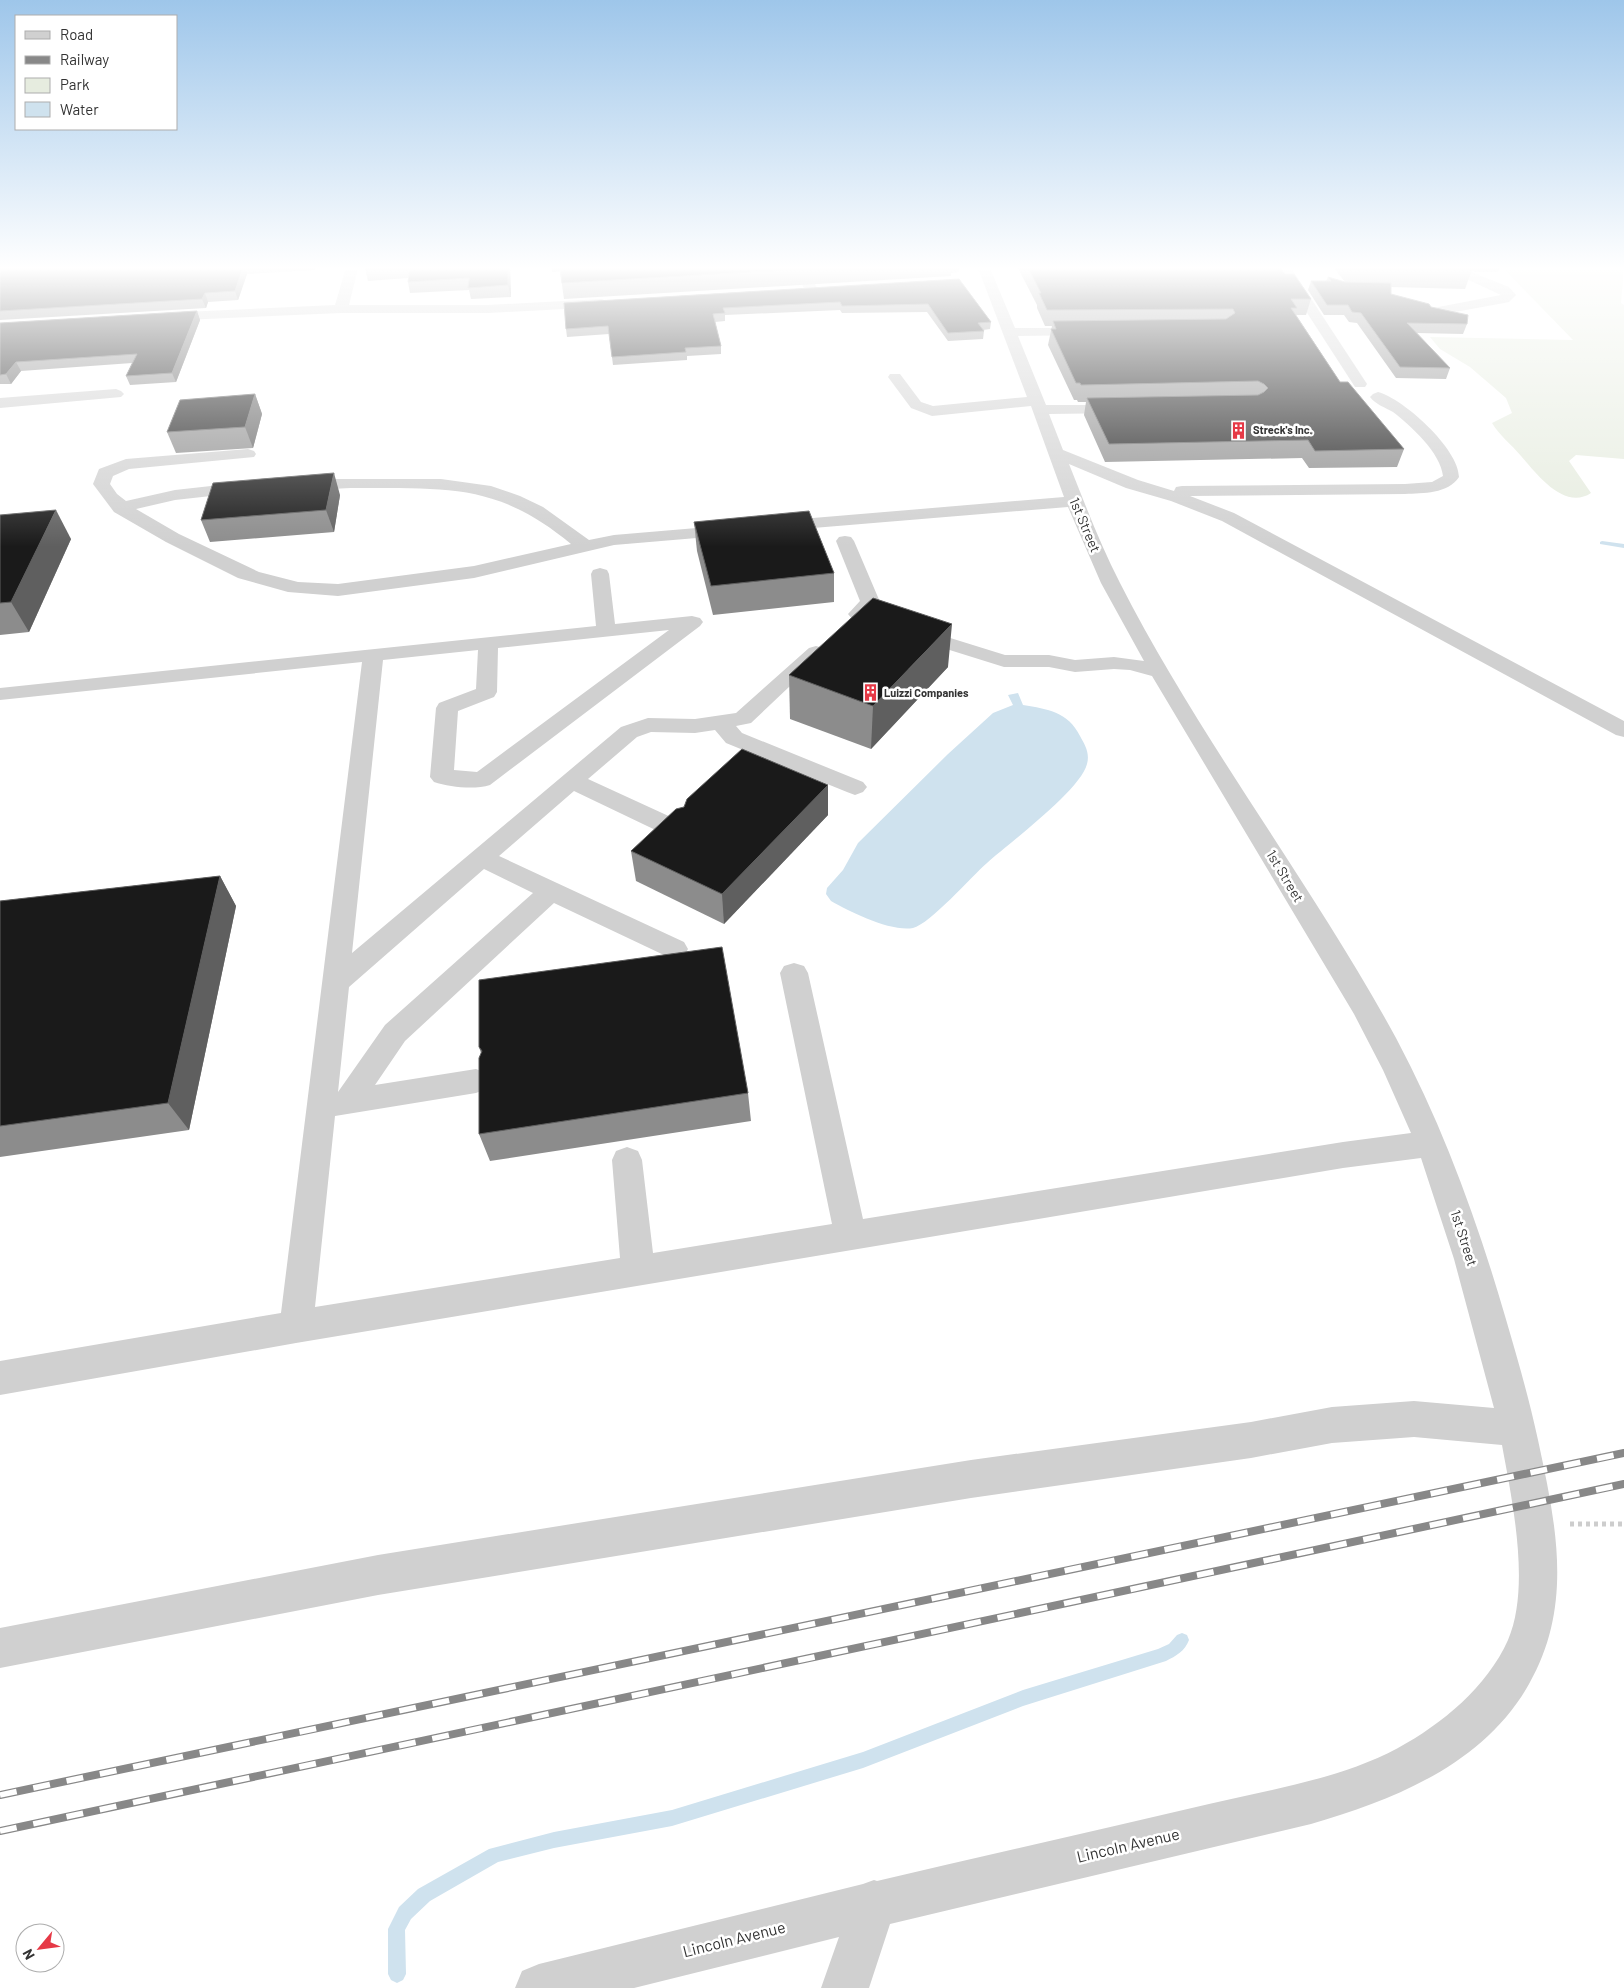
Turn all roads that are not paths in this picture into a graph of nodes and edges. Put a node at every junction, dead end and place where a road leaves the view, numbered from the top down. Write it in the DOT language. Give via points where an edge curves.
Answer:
graph roads {
  1 [pos="1021,361"];
  2 [pos="1345,361"];
  3 [pos="895,376"];
  4 [pos="1360,384"];
  5 [pos="116,394"];
  6 [pos="1378,397"];
  7 [pos="0,402"];
  8 [pos="1038,406"];
  9 [pos="1137,408"];
  10 [pos="1056,453"];
  11 [pos="248,454"];
  12 [pos="282,484"];
  13 [pos="265,486"];
  14 [pos="1158,491"];
  15 [pos="1075,501"];
  16 [pos="120,508"];
  17 [pos="845,541"];
  18 [pos="586,546"];
  19 [pos="600,574"];
  20 [pos="844,627"];
  21 [pos="606,631"];
  22 [pos="1127,640"];
  23 [pos="488,644"];
  24 [pos="373,655"];
  25 [pos="1049,661"];
  26 [pos="1161,672"];
  27 [pos="0,694"];
  28 [pos="721,723"];
  29 [pos="1624,730"];
  30 [pos="572,781"];
  31 [pos="855,787"];
  32 [pos="677,830"];
  33 [pos="482,858"];
  34 [pos="551,890"];
  35 [pos="675,949"];
  36 [pos="794,973"];
  37 [pos="334,984"];
  38 [pos="476,1082"];
  39 [pos="334,1105"];
  40 [pos="1431,1144"];
  41 [pos="627,1160"];
  42 [pos="851,1237"];
  43 [pos="638,1272"];
  44 [pos="296,1328"];
  45 [pos="0,1378"];
  46 [pos="1517,1428"];
  47 [pos="1532,1515"];
  48 [pos="0,1648"];
  49 [pos="874,1904"];
  50 [pos="539,1988"];
  51 [pos="845,1988"];
  1 -- 8 [label="street, 1st Street"];
  2 -- 4 [label="street"];
  3 -- 8 [label="street" via="916,405 932,411"];
  5 -- 7 [label="street"];
  6 -- 14 [label="street" via="1410,417 1429,436 1451,470 1449,480 1425,488 1383,490"];
  8 -- 9 [label="street"];
  8 -- 10 [label="street, 1st Street"];
  10 -- 14 [label="street"];
  10 -- 15 [label="street, 1st Street"];
  11 -- 16 [label="street" via="115,467 104,474 102,485"];
  12 -- 18 [label="street" via="423,483 488,489 537,509"];
  13 -- 16 [label="street" via="174,495"];
  14 -- 29 [label="street" via="1208,508 1251,528"];
  15 -- 18 [label="street" via="614,540"];
  15 -- 22 [label="street, 1st Street" via="1110,581"];
  16 -- 18 [label="street" via="176,540 257,578 316,590 474,572"];
  17 -- 20 [label="street" via="870,602"];
  19 -- 21 [label="street"];
  20 -- 25 [label="street" via="991,658 1016,662"];
  20 -- 28 [label="street" via="743,718"];
  21 -- 23 [label="street"];
  21 -- 23 [label="street" via="692,622 482,780 442,777 448,708 486,692"];
  22 -- 25 [label="street" via="1066,652"];
  22 -- 26 [label="street, 1st Street"];
  23 -- 24 [label="street"];
  24 -- 27 [label="street"];
  24 -- 37 [label="street"];
  25 -- 26 [label="street" via="1075,666 1130,664"];
  26 -- 40 [label="street, 1st Street" via="1367,1012 1395,1064"];
  28 -- 30 [label="street" via="648,725 629,732"];
  28 -- 31 [label="street" via="734,738"];
  30 -- 32 [label="street"];
  30 -- 33 [label="street"];
  33 -- 34 [label="street"];
  33 -- 37 [label="street"];
  34 -- 35 [label="street"];
  34 -- 39 [label="street" via="395,1034"];
  36 -- 42 [label="street"];
  37 -- 39 [label="street"];
  38 -- 39 [label="street"];
  39 -- 44 [label="street"];
  40 -- 42 [label="street" via="1343,1155"];
  40 -- 46 [label="street, 1st Street" via="1482,1294"];
  41 -- 43 [label="street"];
  42 -- 43 [label="street"];
  43 -- 44 [label="street"];
  44 -- 45 [label="street"];
  46 -- 47 [label="street, 1st Street"];
  46 -- 48 [label="street" via="1414,1419 1332,1425 1251,1440 971,1479 378,1575"];
  47 -- 49 [label="street, Lincoln Avenue" via="1538,1556 1537,1603 1524,1652 1488,1706 1433,1752 1394,1773 1313,1801"];
  49 -- 50 [label="street, Lincoln Avenue"];
  49 -- 51 [label="street"];
}
